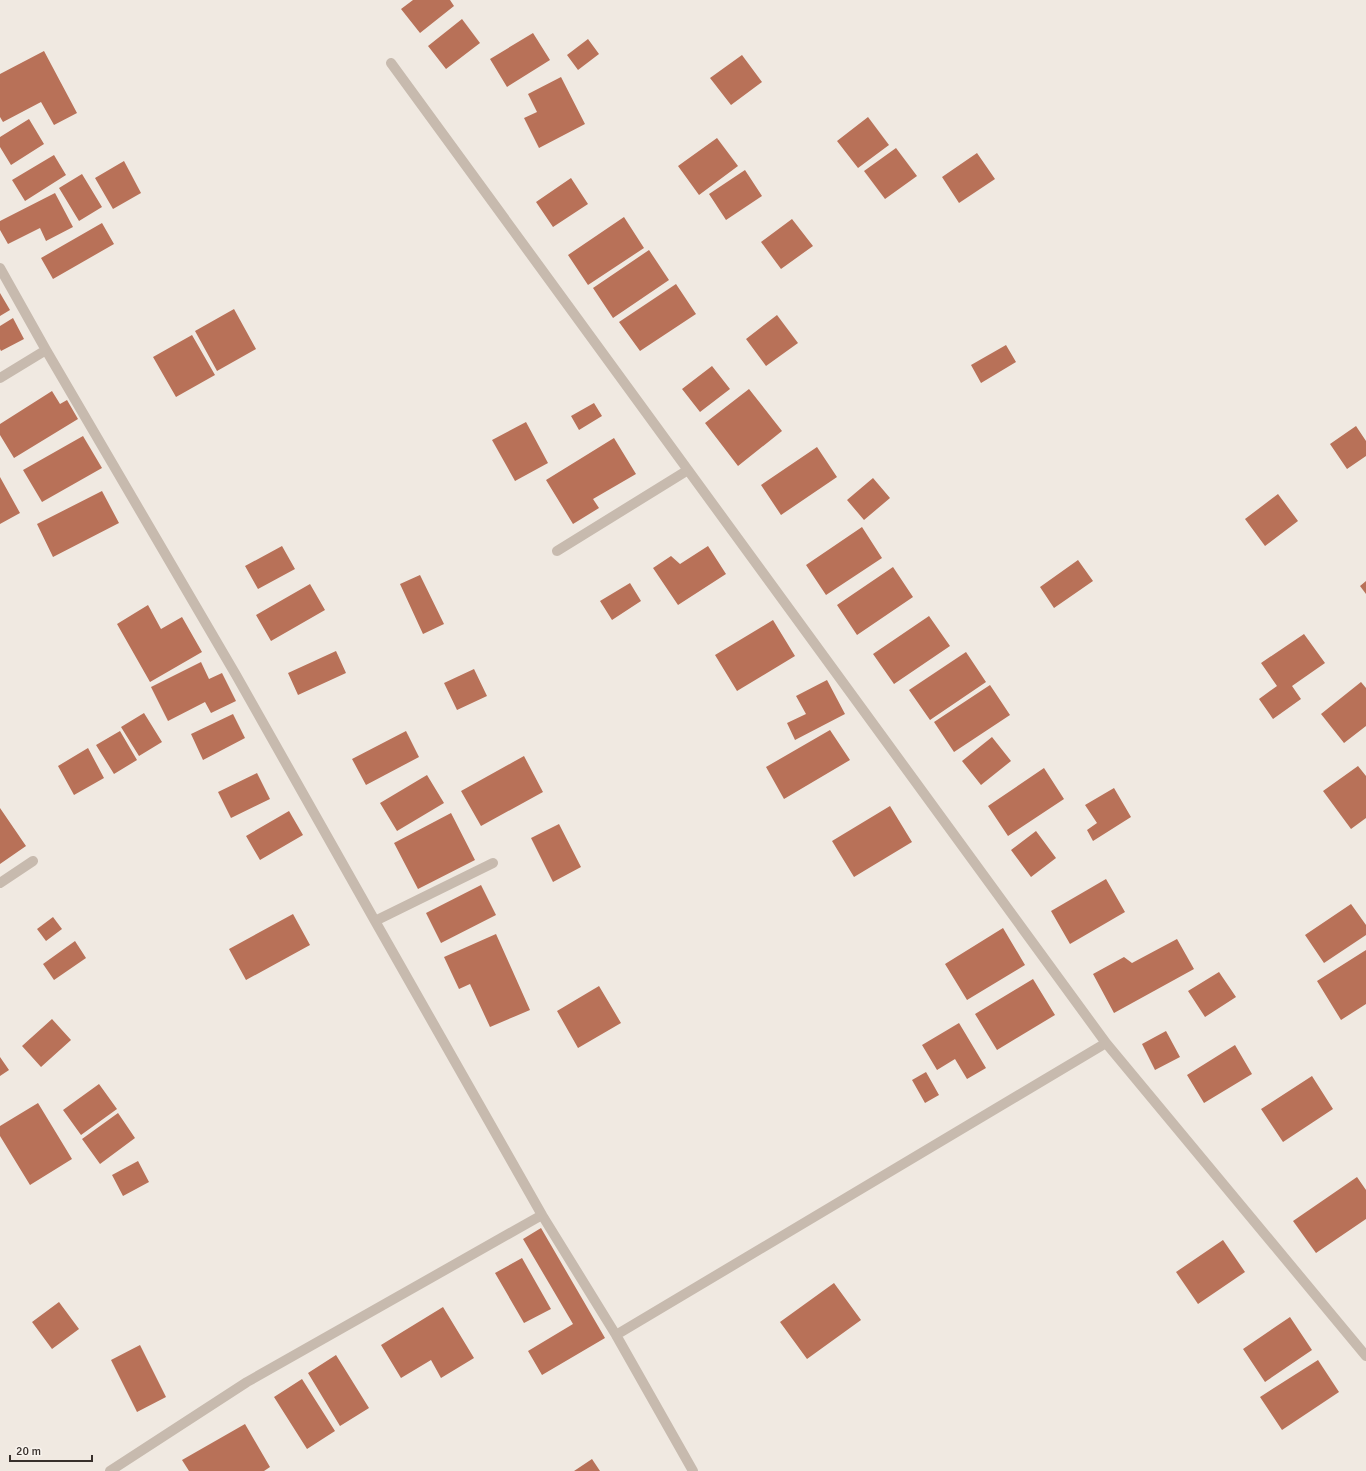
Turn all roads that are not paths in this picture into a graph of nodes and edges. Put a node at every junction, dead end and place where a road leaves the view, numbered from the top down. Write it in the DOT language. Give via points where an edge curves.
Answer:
graph roads {
  1 [pos="391,63"];
  2 [pos="0,268"];
  3 [pos="46,350"];
  4 [pos="0,378"];
  5 [pos="688,470"];
  6 [pos="557,551"];
  7 [pos="33,861"];
  8 [pos="493,863"];
  9 [pos="0,883"];
  10 [pos="375,921"];
  11 [pos="1106,1044"];
  12 [pos="542,1215"];
  13 [pos="616,1335"];
  14 [pos="1366,1356"];
  15 [pos="110,1471"];
  16 [pos="694,1471"];
  1 -- 5 [label="street"];
  2 -- 3 [label="street"];
  3 -- 4 [label="street"];
  3 -- 10 [label="street" via="236,675"];
  5 -- 6 [label="street"];
  5 -- 11 [label="street"];
  7 -- 9 [label="street"];
  8 -- 10 [label="street"];
  10 -- 12 [label="street"];
  11 -- 13 [label="street"];
  11 -- 14 [label="street"];
  12 -- 13 [label="street"];
  12 -- 15 [label="street" via="247,1382"];
  13 -- 16 [label="street"];
}
